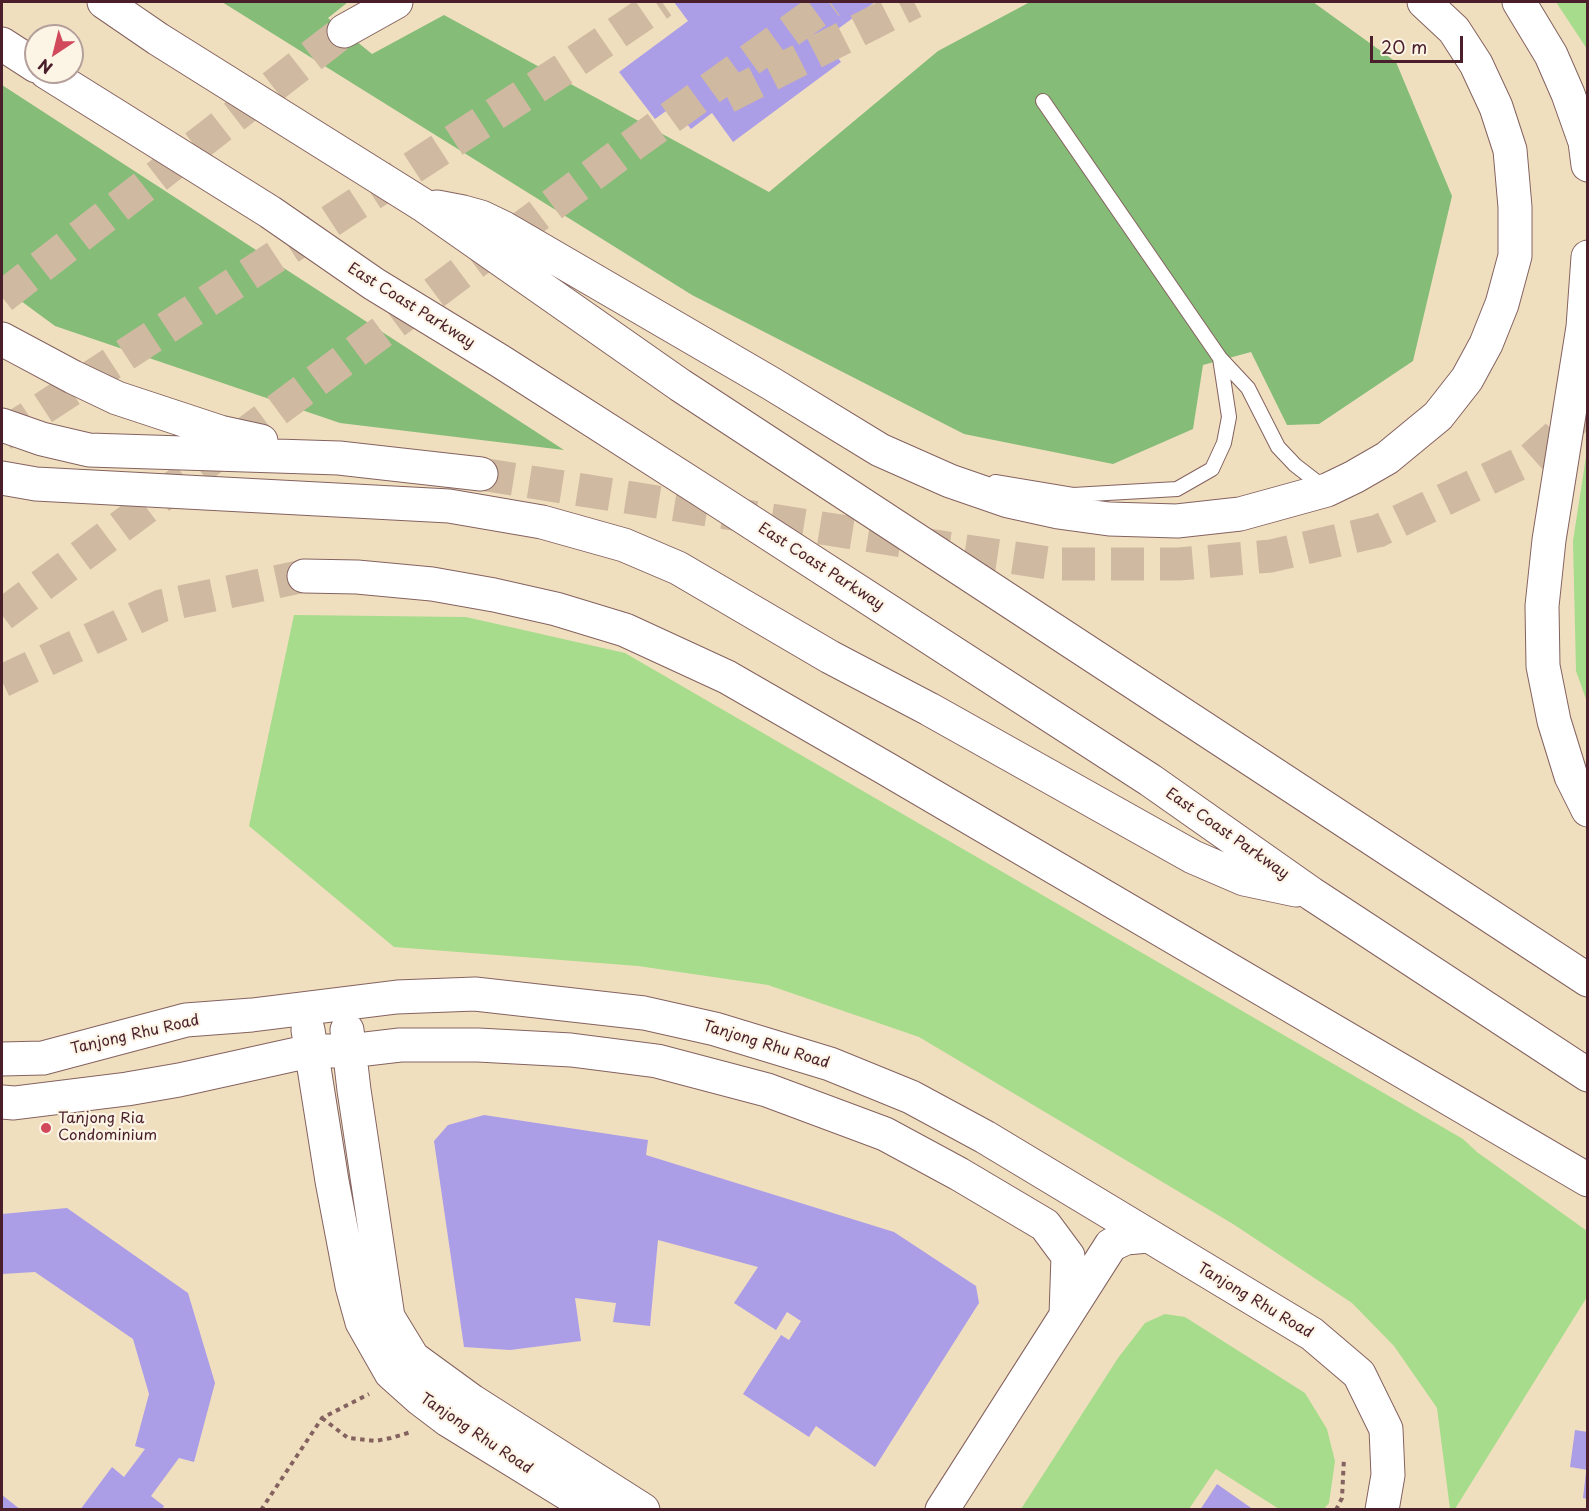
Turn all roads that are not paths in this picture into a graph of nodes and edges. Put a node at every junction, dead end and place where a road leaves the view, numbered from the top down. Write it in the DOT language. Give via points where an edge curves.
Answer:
graph roads {
  1 [pos="104,2"];
  2 [pos="396,2"];
  3 [pos="1424,2"];
  4 [pos="1519,2"];
  5 [pos="344,31"];
  6 [pos="2,44"];
  7 [pos="24,58"];
  8 [pos="65,84"];
  9 [pos="1043,101"];
  10 [pos="1587,165"];
  11 [pos="423,205"];
  12 [pos="1587,257"];
  13 [pos="2,339"];
  14 [pos="1220,358"];
  15 [pos="2,425"];
  16 [pos="339,458"];
  17 [pos="922,469"];
  18 [pos="481,474"];
  19 [pos="2,478"];
  20 [pos="1327,490"];
  21 [pos="304,576"];
  22 [pos="1587,810"];
  23 [pos="1312,894"];
  24 [pos="1587,980"];
  25 [pos="344,1004"];
  26 [pos="305,1007"];
  27 [pos="310,1051"];
  28 [pos="349,1051"];
  29 [pos="2,1059"];
  30 [pos="259,1062"];
  31 [pos="1587,1074"];
  32 [pos="320,1098"];
  33 [pos="2,1102"];
  34 [pos="1587,1180"];
  35 [pos="1148,1236"];
  36 [pos="1065,1315"];
  37 [pos="375,1320"];
  38 [pos="594,1509"];
  39 [pos="643,1509"];
  40 [pos="942,1509"];
  41 [pos="1382,1509"];
  1 -- 11 [label="main road"];
  2 -- 5 [label="main road"];
  3 -- 20 [label="main road" via="1454,30 1476,64 1496,107 1510,150 1515,256 1486,344 1467,379 1438,416 1387,458"];
  4 -- 10 [label="main road" via="1551,55 1568,94 1585,142"];
  6 -- 7 [label="main road"];
  8 -- 23 [label="main road, East Coast Parkway" via="1140,774"];
  9 -- 14 [label="lane"];
  11 -- 17 [label="main road" via="481,217 504,228 880,450"];
  11 -- 24 [label="main road" via="680,385"];
  12 -- 22 [label="main road" via="1583,327 1542,606 1543,666 1554,721 1571,776"];
  13 -- 16 [label="main road" via="117,398 220,432"];
  14 -- 17 [label="lane" via="1229,417 1224,444 1212,469 1177,489 1073,495"];
  14 -- 20 [label="lane" via="1248,388 1278,447"];
  15 -- 16 [label="main road" via="89,450"];
  16 -- 18 [label="main road"];
  17 -- 20 [label="main road" via="1008,501 1109,519 1177,521 1240,514"];
  19 -- 23 [label="main road" via="36,484 449,506 542,522 624,545 678,568 830,657 1193,857 1244,879"];
  21 -- 34 [label="main road" via="432,584 556,609 625,630 727,677"];
  23 -- 31 [label="main road, East Coast Parkway"];
  25 -- 26 [label="main road, Tanjong Rhu Road"];
  25 -- 28 [label="main road, Tanjong Rhu Road"];
  25 -- 35 [label="main road, Tanjong Rhu Road" via="475,994 644,1012 715,1029 830,1064 911,1097"];
  26 -- 27 [label="main road, Tanjong Rhu Road"];
  26 -- 29 [label="main road, Tanjong Rhu Road" via="186,1020 42,1058"];
  27 -- 28 [label="main road"];
  27 -- 30 [label="main road"];
  27 -- 32 [label="main road, Tanjong Rhu Road"];
  28 -- 36 [label="main road" via="400,1045 571,1050 657,1060 767,1090 885,1134 1045,1225 1068,1256"];
  28 -- 37 [label="main road, Tanjong Rhu Road"];
  30 -- 32 [label="main road" via="285,1066 300,1075"];
  30 -- 33 [label="main road" via="127,1089"];
  32 -- 37 [label="main road, Tanjong Rhu Road" via="352,1286"];
  35 -- 36 [label="main road" via="1126,1238 1111,1245"];
  35 -- 41 [label="main road, Tanjong Rhu Road" via="1312,1334 1359,1374 1386,1429 1388,1475"];
  36 -- 40 [label="main road"];
  37 -- 38 [label="main road, Tanjong Rhu Road" via="391,1373 419,1398 448,1420"];
  37 -- 39 [label="main road, Tanjong Rhu Road" via="413,1359 472,1401"];
}
